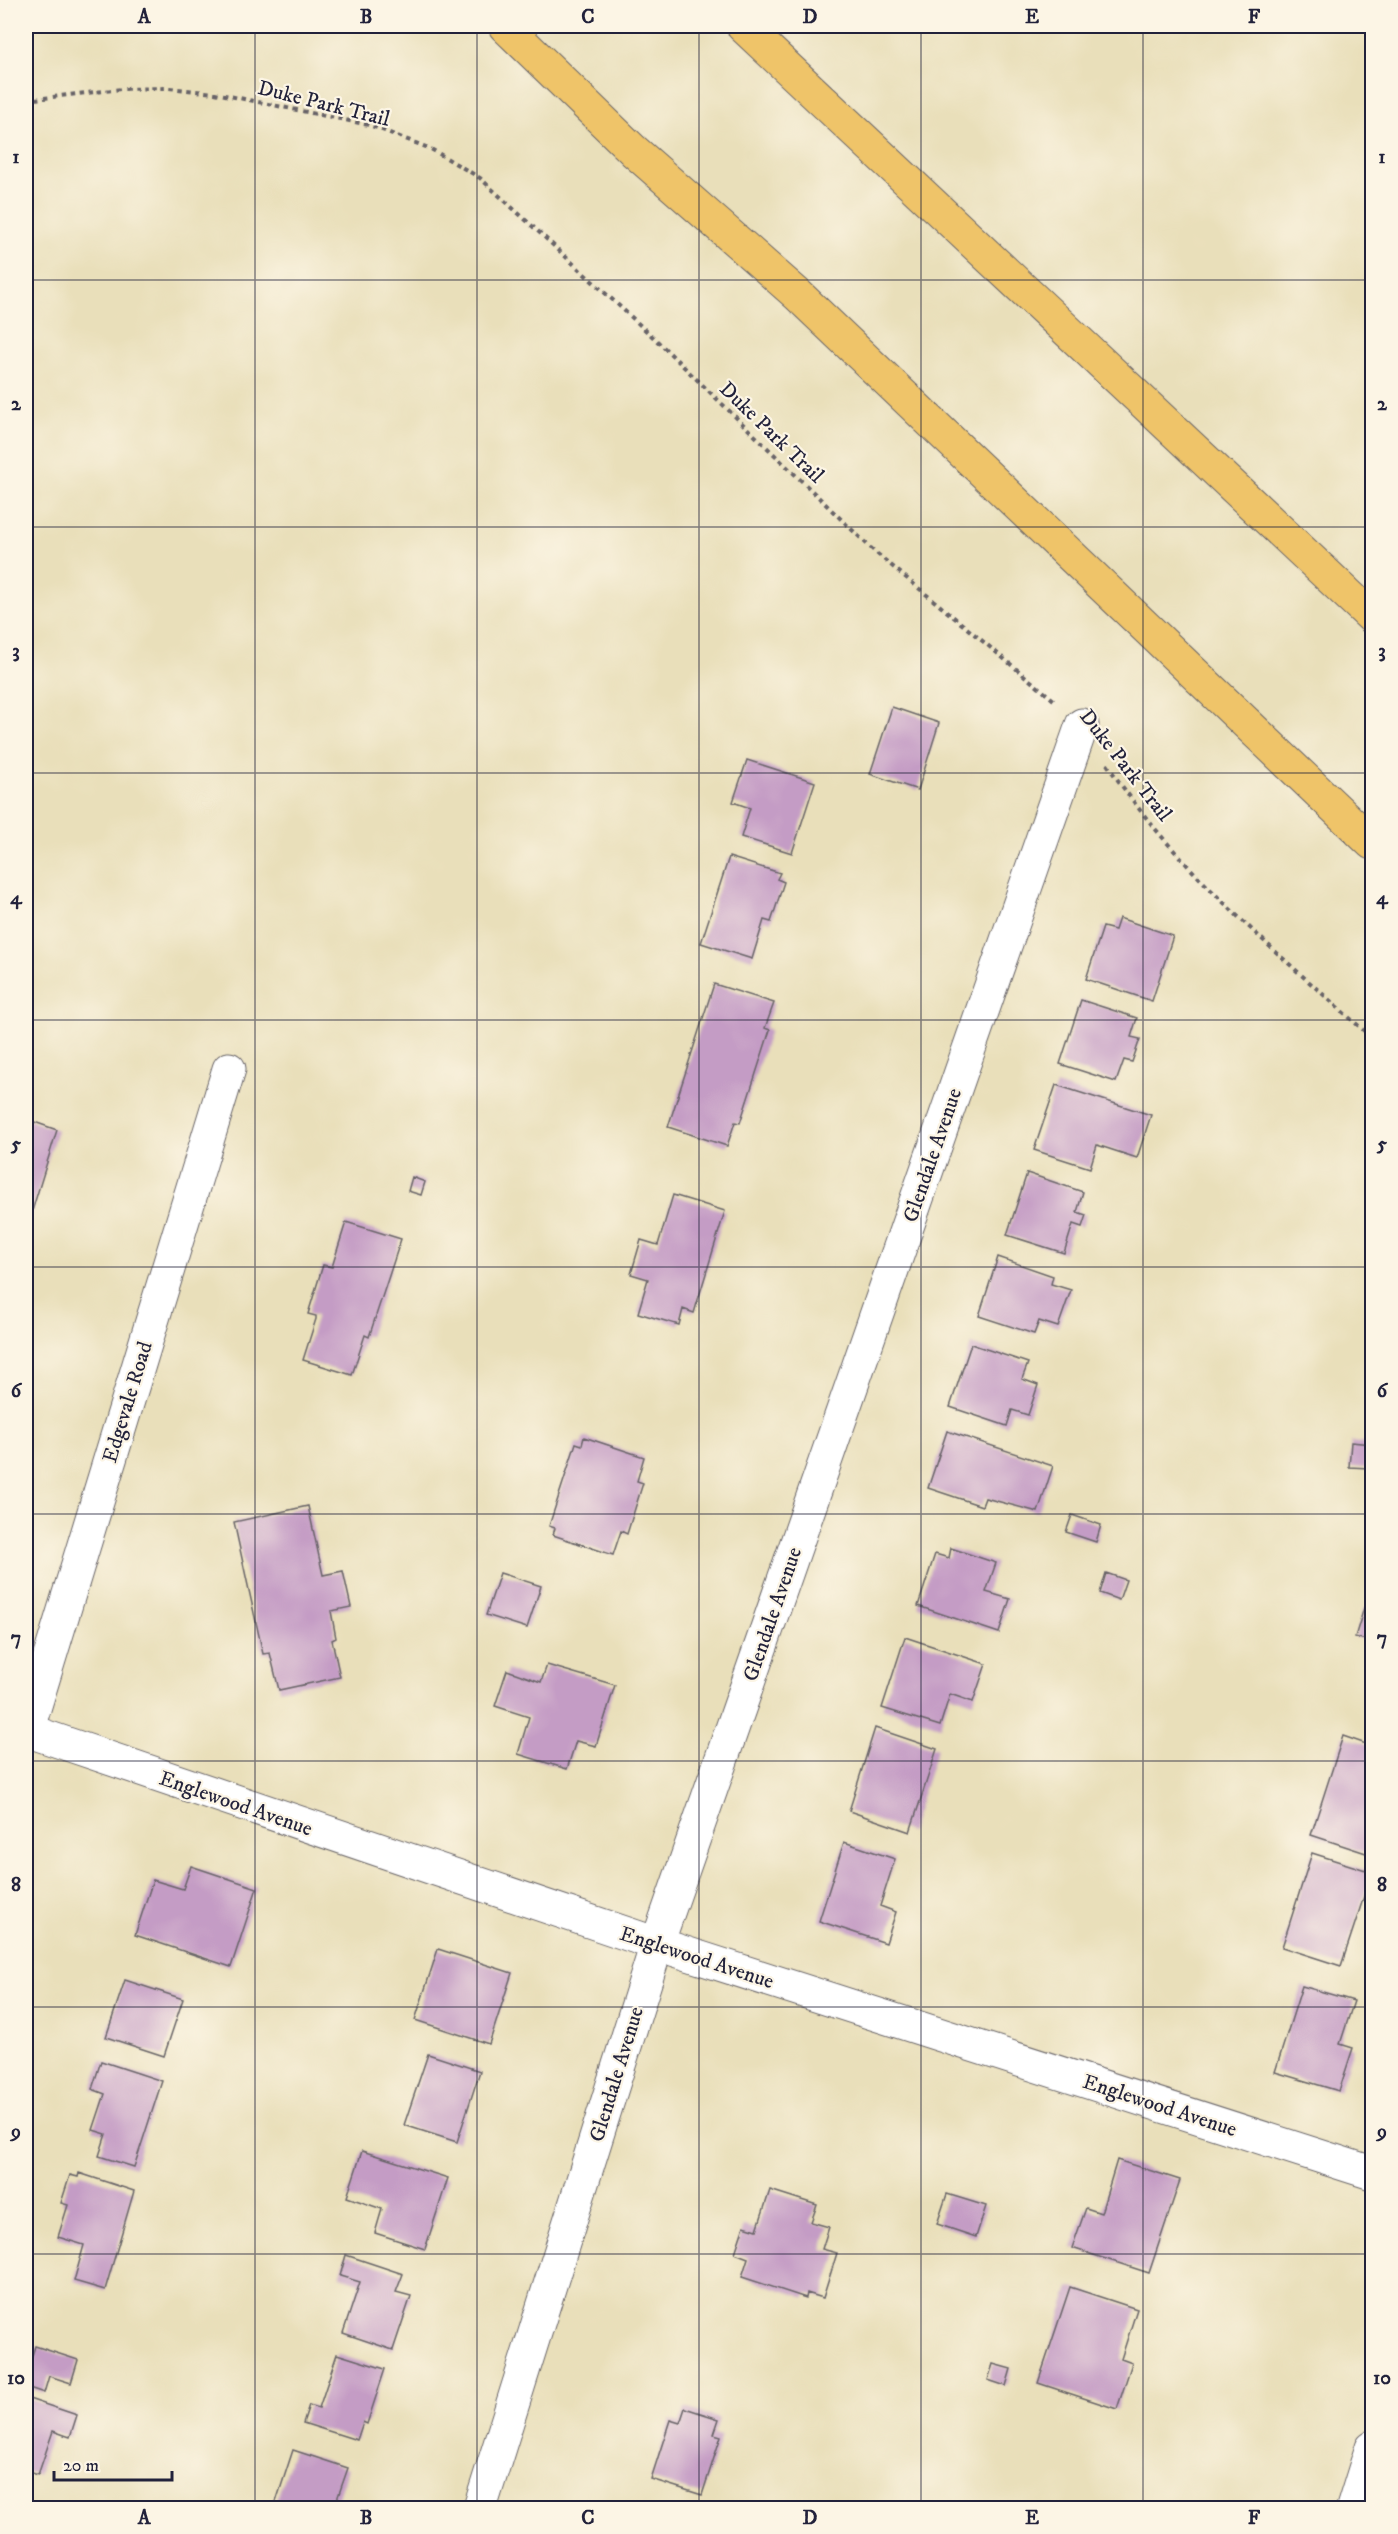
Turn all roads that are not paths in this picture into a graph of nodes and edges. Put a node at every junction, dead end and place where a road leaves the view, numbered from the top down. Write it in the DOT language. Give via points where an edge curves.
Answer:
graph roads {
  1 [pos="505,26"];
  2 [pos="743,26"];
  3 [pos="1372,617"];
  4 [pos="1082,725"];
  5 [pos="1372,843"];
  6 [pos="229,1069"];
  7 [pos="26,1732"];
  8 [pos="657,1944"];
  9 [pos="1372,2173"];
  10 [pos="1372,2447"];
  11 [pos="480,2508"];
  12 [pos="1353,2508"];
  1 -- 5 [label="highway" via="634,151 798,295"];
  2 -- 3 [label="highway"];
  4 -- 8 [label="street, Glendale Avenue"];
  6 -- 7 [label="street, Edgevale Road"];
  7 -- 8 [label="street, Englewood Avenue"];
  8 -- 9 [label="street, Englewood Avenue"];
  8 -- 11 [label="street, Glendale Avenue"];
  10 -- 12 [label="street"];
}
